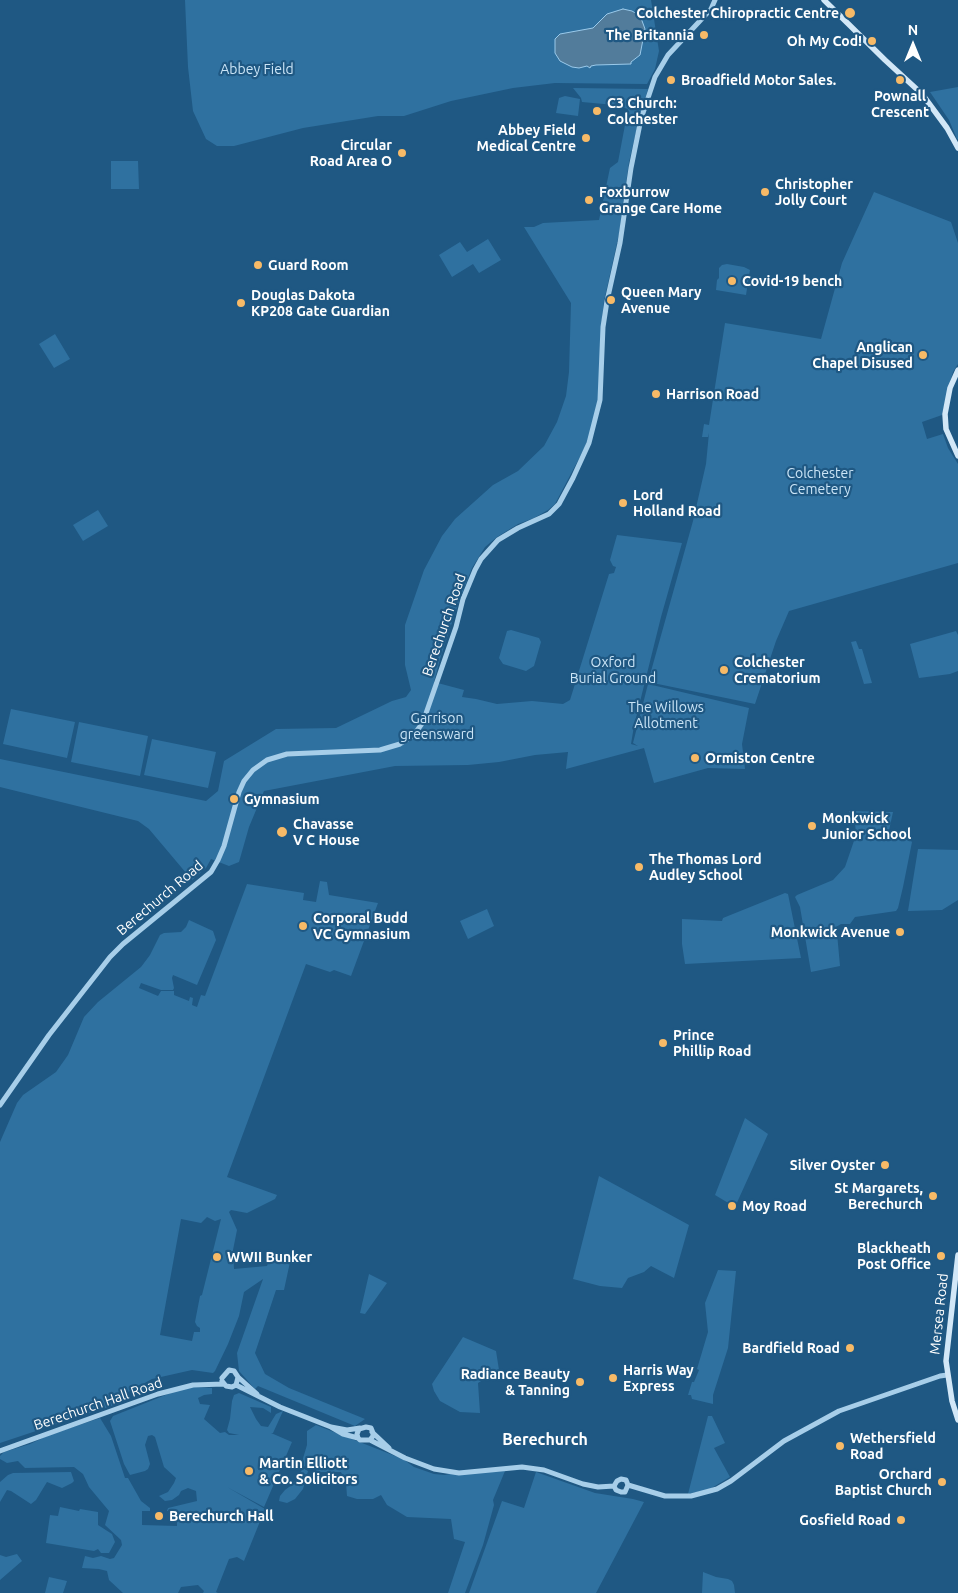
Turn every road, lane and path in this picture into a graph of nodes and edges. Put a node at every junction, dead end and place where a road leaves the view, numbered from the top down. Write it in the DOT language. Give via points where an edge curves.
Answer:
graph roads {
  1 [pos="715,0"];
  2 [pos="824,0"];
  3 [pos="958,148"];
  4 [pos="958,370"];
  5 [pos="958,456"];
  6 [pos="0,1105"];
  7 [pos="958,1255"];
  8 [pos="947,1375"];
  9 [pos="238,1377"];
  10 [pos="222,1378"];
  11 [pos="205,1383"];
  12 [pos="224,1384"];
  13 [pos="236,1385"];
  14 [pos="259,1396"];
  15 [pos="958,1420"];
  16 [pos="331,1427"];
  17 [pos="360,1428"];
  18 [pos="372,1432"];
  19 [pos="358,1438"];
  20 [pos="370,1440"];
  21 [pos="391,1450"];
  22 [pos="0,1451"];
  23 [pos="628,1485"];
  24 [pos="614,1486"];
  1 -- 6 [label="street, Berechurch Road" via="711,9 668,54 655,77 641,119 620,243 606,301 599,410 589,443 559,504 549,514 498,540 481,559 466,591 423,722 414,735 400,744 380,750 287,754 267,760 253,770 239,792 224,846 211,872 110,957"];
  2 -- 3 [label="main road" via="922,94"];
  4 -- 5 [label="main road" via="950,388 945,424"];
  7 -- 8 [label="main road, Mersea Road"];
  8 -- 15 [label="main road, Mersea Road"];
  8 -- 23 [label="street" via="826,1417 770,1450 717,1490 676,1497"];
  9 -- 10 [label="street" via="229,1370"];
  9 -- 13 [label="street"];
  9 -- 14 [label="street"];
  10 -- 11 [label="street, Berechurch Hall Road"];
  10 -- 12 [label="street"];
  11 -- 12 [label="street, Berechurch Hall Road"];
  11 -- 22 [label="street, Berechurch Hall Road" via="158,1394"];
  12 -- 13 [label="street"];
  13 -- 14 [label="street"];
  14 -- 16 [label="street"];
  16 -- 17 [label="street"];
  16 -- 19 [label="street"];
  17 -- 18 [label="street" via="371,1428"];
  17 -- 19 [label="street"];
  18 -- 20 [label="street"];
  18 -- 21 [label="street"];
  19 -- 20 [label="street"];
  20 -- 21 [label="street"];
  21 -- 24 [label="street" via="426,1466 459,1473 518,1467 550,1471 598,1487"];
  23 -- 24 [label="street" via="621,1492"];
  23 -- 24 [label="street" via="621,1479"];
}
